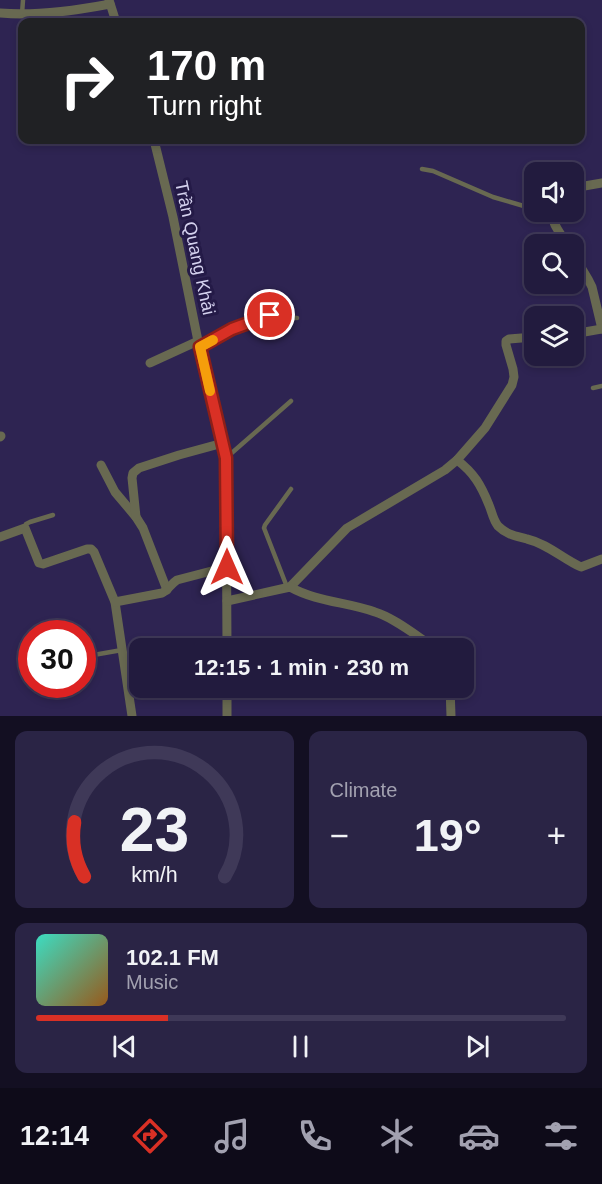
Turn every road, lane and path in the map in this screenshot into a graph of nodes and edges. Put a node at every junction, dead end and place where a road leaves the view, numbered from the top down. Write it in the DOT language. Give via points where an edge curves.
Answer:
graph roads {
  1 [pos="23,0"];
  2 [pos="109,2"];
  3 [pos="0,13"];
  4 [pos="22,14"];
  5 [pos="113,18"];
  6 [pos="155,144"];
  7 [pos="422,169"];
  8 [pos="602,183"];
  9 [pos="584,186"];
  10 [pos="524,206"];
  11 [pos="584,272"];
  12 [pos="297,318"];
  13 [pos="602,329"];
  14 [pos="584,333"];
  15 [pos="524,338"];
  16 [pos="199,344"];
  17 [pos="150,363"];
  18 [pos="602,386"];
  19 [pos="593,388"];
  20 [pos="291,401"];
  21 [pos="223,443"];
  22 [pos="226,458"];
  23 [pos="457,460"];
  24 [pos="101,465"];
  25 [pos="291,489"];
  26 [pos="54,515"];
  27 [pos="136,517"];
  28 [pos="25,528"];
  29 [pos="0,537"];
  30 [pos="602,559"];
  31 [pos="227,567"];
  32 [pos="289,587"];
  33 [pos="167,590"];
  34 [pos="227,601"];
  35 [pos="115,602"];
  36 [pos="227,638"];
  37 [pos="419,638"];
  38 [pos="122,650"];
  39 [pos="96,655"];
  40 [pos="227,698"];
  41 [pos="450,698"];
  42 [pos="132,716"];
  43 [pos="227,716"];
  44 [pos="451,716"];
  1 -- 4 [label="lane"];
  2 -- 4 [label="street" via="63,12"];
  2 -- 5 [label="street"];
  3 -- 4 [label="street"];
  6 -- 16 [label="street, Trần Quang Khải"];
  7 -- 10 [label="lane"];
  8 -- 9 [label="street"];
  11 -- 13 [label="street" via="592,287"];
  12 -- 16 [label="lane" via="270,315"];
  13 -- 14 [label="street"];
  15 -- 23 [label="street" via="506,341 513,369 512,385 490,422"];
  16 -- 17 [label="street"];
  16 -- 21 [label="street, Trần Quang Khải"];
  18 -- 19 [label="lane"];
  20 -- 22 [label="lane"];
  21 -- 22 [label="street, Trần Quang Khải"];
  21 -- 27 [label="street" via="133,472"];
  22 -- 31 [label="street, Trần Quang Khải"];
  23 -- 30 [label="street" via="477,479 496,522 505,532 553,550 581,567"];
  23 -- 32 [label="street" via="347,528"];
  24 -- 27 [label="street" via="115,492"];
  25 -- 32 [label="lane" via="264,528"];
  26 -- 28 [label="lane" via="30,522"];
  27 -- 33 [label="street"];
  28 -- 29 [label="street"];
  28 -- 35 [label="street" via="39,564 91,549"];
  31 -- 33 [label="street" via="177,580"];
  31 -- 34 [label="street, Trần Quang Khải"];
  32 -- 34 [label="street"];
  32 -- 37 [label="street" via="326,601 378,612"];
  33 -- 35 [label="street"];
  34 -- 36 [label="street, Trần Quang Khải"];
  35 -- 38 [label="street"];
  38 -- 39 [label="lane"];
  38 -- 42 [label="street"];
  40 -- 43 [label="street"];
  41 -- 44 [label="street"];
}
